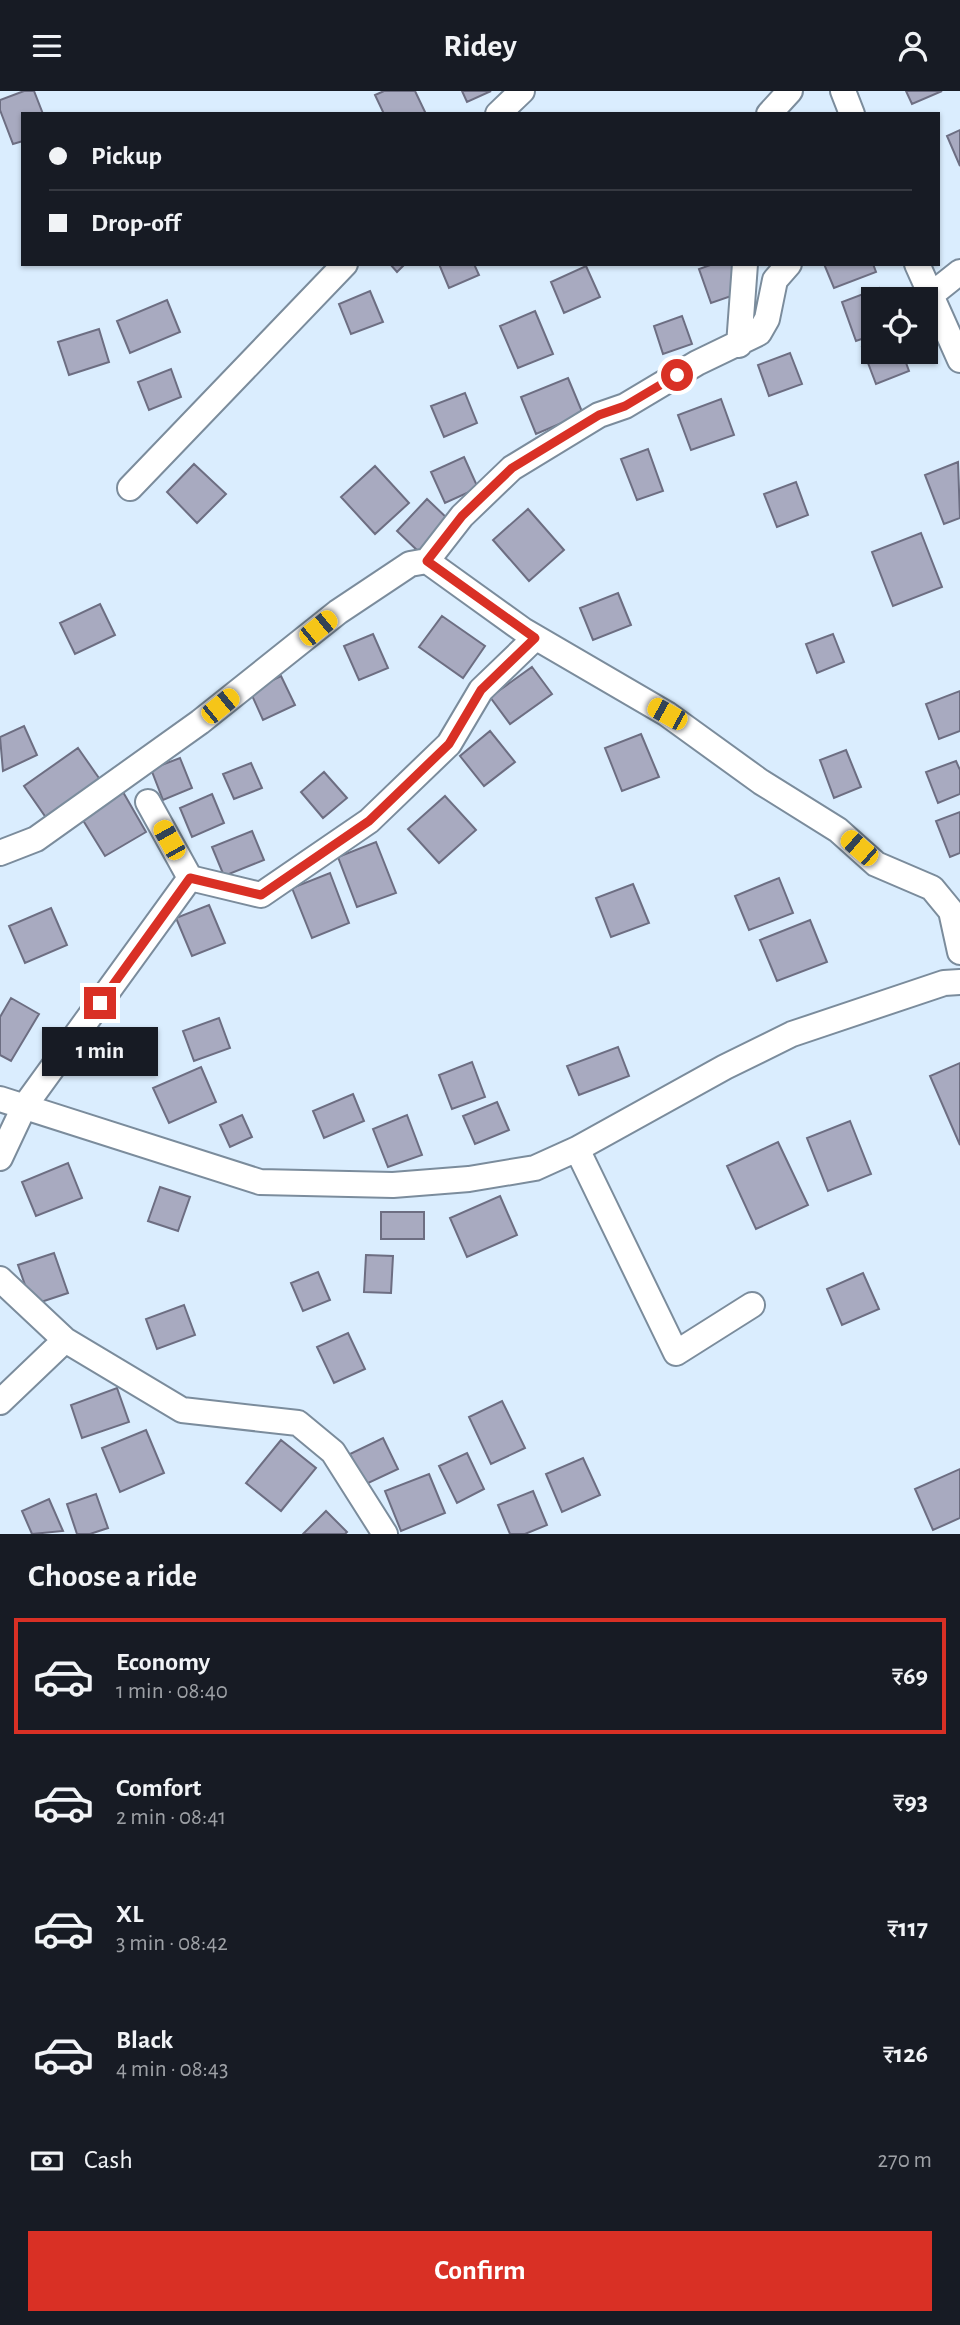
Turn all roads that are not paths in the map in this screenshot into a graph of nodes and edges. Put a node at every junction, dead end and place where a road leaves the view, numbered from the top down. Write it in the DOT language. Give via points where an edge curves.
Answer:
graph roads {
  1 [pos="522,91"];
  2 [pos="790,91"];
  3 [pos="842,91"];
  4 [pos="500,112"];
  5 [pos="771,112"];
  6 [pos="851,112"];
  7 [pos="343,266"];
  8 [pos="745,266"];
  9 [pos="787,266"];
  10 [pos="918,266"];
  11 [pos="960,272"];
  12 [pos="927,287"];
  13 [pos="938,289"];
  14 [pos="938,311"];
  15 [pos="739,345"];
  16 [pos="960,360"];
  17 [pos="130,488"];
  18 [pos="427,561"];
  19 [pos="535,638"];
  20 [pos="148,802"];
  21 [pos="0,853"];
  22 [pos="190,878"];
  23 [pos="960,952"];
  24 [pos="960,982"];
  25 [pos="0,1099"];
  26 [pos="24,1107"];
  27 [pos="577,1149"];
  28 [pos="0,1158"];
  29 [pos="0,1279"];
  30 [pos="752,1305"];
  31 [pos="65,1340"];
  32 [pos="0,1402"];
  33 [pos="385,1534"];
  1 -- 4 [label="street"];
  2 -- 5 [label="street"];
  3 -- 6 [label="street"];
  7 -- 17 [label="street"];
  8 -- 15 [label="street"];
  9 -- 15 [label="street" via="775,280 767,319 759,333"];
  10 -- 12 [label="street"];
  11 -- 13 [label="street"];
  14 -- 16 [label="street"];
  15 -- 18 [label="street" via="697,363 625,406 599,415 512,468 462,516"];
  18 -- 19 [label="street"];
  18 -- 21 [label="street" via="410,564 338,612 201,722 36,839"];
  19 -- 22 [label="street" via="481,690 449,744 369,821 261,895"];
  19 -- 23 [label="street" via="667,714 761,782 838,830 876,864 932,888 951,911"];
  20 -- 22 [label="street"];
  22 -- 26 [label="street"];
  24 -- 27 [label="street" via="944,983 792,1034"];
  25 -- 26 [label="street"];
  26 -- 27 [label="street" via="260,1182 393,1185 469,1179 535,1168"];
  26 -- 28 [label="street"];
  27 -- 30 [label="street" via="676,1353"];
  29 -- 31 [label="street"];
  31 -- 32 [label="street"];
  31 -- 33 [label="street" via="183,1410 298,1423 334,1452"];
}
